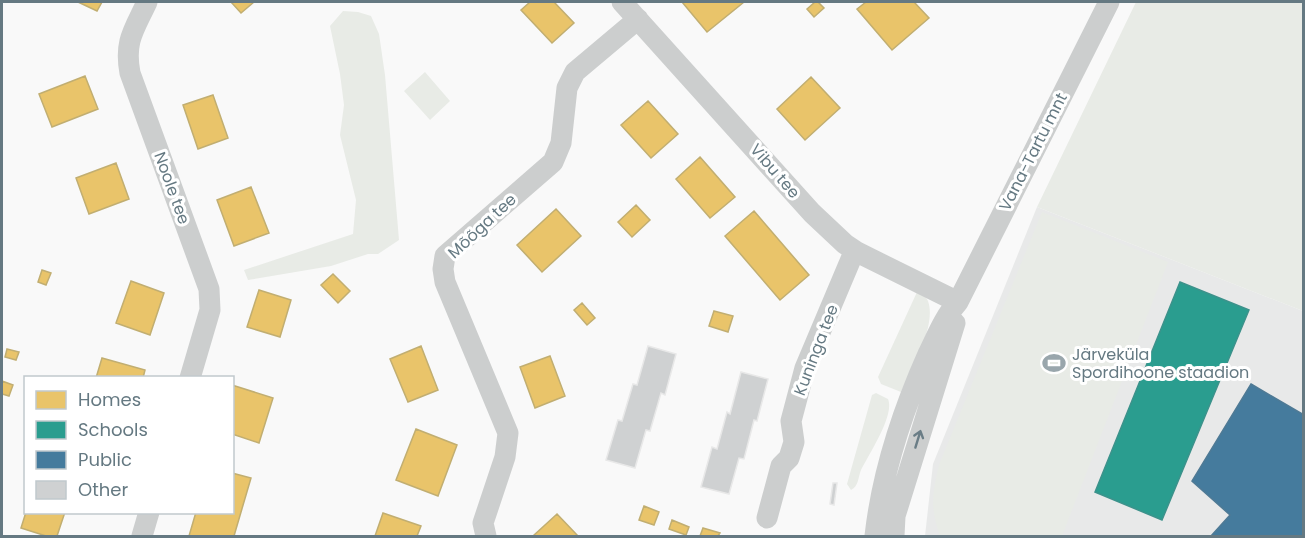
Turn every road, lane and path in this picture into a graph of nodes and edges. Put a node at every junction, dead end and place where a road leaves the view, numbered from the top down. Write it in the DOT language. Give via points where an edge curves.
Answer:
graph roads {
  1 [pos="147,2"];
  2 [pos="622,2"];
  3 [pos="1109,2"];
  4 [pos="638,19"];
  5 [pos="857,252"];
  6 [pos="958,302"];
  7 [pos="191,376"];
  8 [pos="895,441"];
  9 [pos="901,495"];
  10 [pos="149,514"];
  11 [pos="766,518"];
  12 [pos="142,537"];
  13 [pos="486,537"];
  14 [pos="866,537"];
  15 [pos="875,537"];
  16 [pos="894,537"];
  17 [pos="908,537"];
  1 -- 7 [label="street, Noole tee" via="128,41 126,55 209,289 210,310"];
  2 -- 4 [label="street, Vibu tee"];
  3 -- 6 [label="street, Vana-Tartu mnt"];
  4 -- 5 [label="street, Vibu tee" via="812,213"];
  4 -- 13 [label="street, Mõõga tee" via="575,72 567,88 561,143 553,162 446,256 445,282 508,433 505,457 483,523"];
  5 -- 6 [label="street, Vibu tee"];
  5 -- 11 [label="street, Kuninga tee" via="805,368 791,421 794,442 789,458 781,466"];
  6 -- 8 [label="street, Vana-Tartu mnt" via="947,314 908,399"];
  9 -- 6 [label="street, Vana-Tartu mnt, one-way" via="957,319"];
  8 -- 14 [label="street" via="872,477 864,524"];
  8 -- 15 [label="street, Vana-Tartu mnt"];
  9 -- 16 [label="street, Vana-Tartu mnt"];
  9 -- 17 [label="street"];
  10 -- 12 [label="street"];
}
